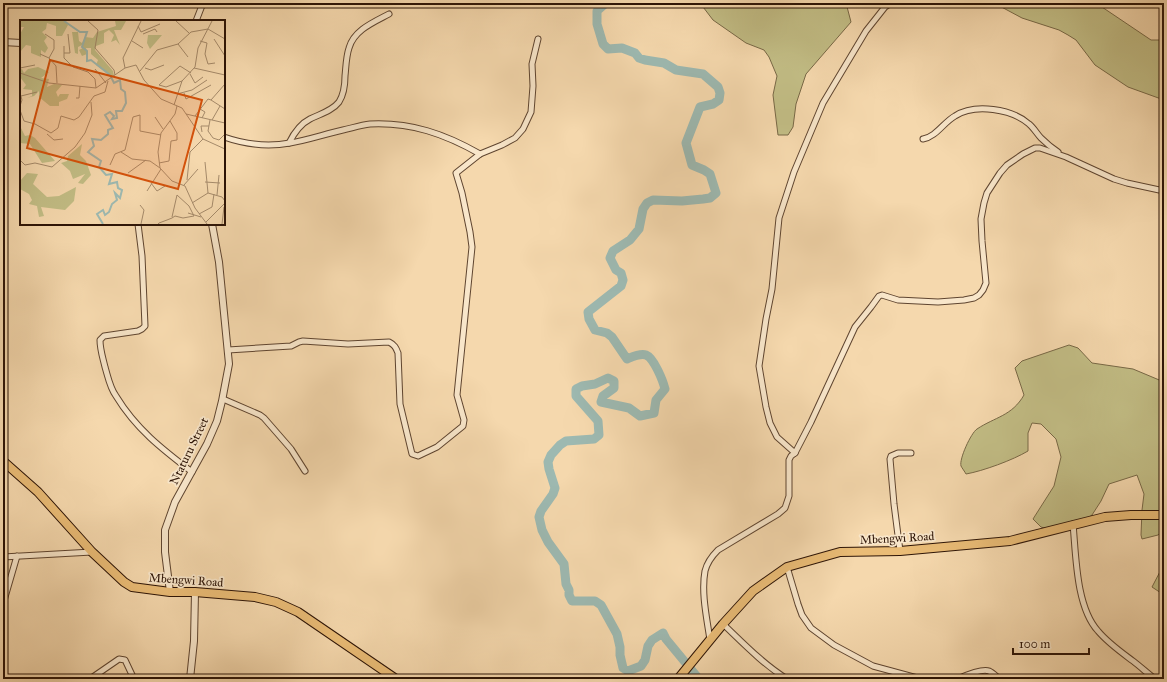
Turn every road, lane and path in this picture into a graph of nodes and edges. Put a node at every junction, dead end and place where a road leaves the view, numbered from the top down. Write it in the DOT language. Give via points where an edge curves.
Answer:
graph roads {
  1 [pos="203,3"];
  2 [pos="890,3"];
  3 [pos="389,14"];
  4 [pos="196,20"];
  5 [pos="538,39"];
  6 [pos="3,42"];
  7 [pos="20,43"];
  8 [pos="225,137"];
  9 [pos="923,139"];
  10 [pos="289,144"];
  11 [pos="480,154"];
  12 [pos="1066,157"];
  13 [pos="1164,191"];
  14 [pos="138,225"];
  15 [pos="212,225"];
  16 [pos="228,350"];
  17 [pos="223,399"];
  18 [pos="795,453"];
  19 [pos="911,453"];
  20 [pos="3,461"];
  21 [pos="305,471"];
  22 [pos="192,472"];
  23 [pos="1164,515"];
  24 [pos="1073,524"];
  25 [pos="92,552"];
  26 [pos="900,552"];
  27 [pos="17,556"];
  28 [pos="3,557"];
  29 [pos="788,567"];
  30 [pos="170,592"];
  31 [pos="195,592"];
  32 [pos="3,604"];
  33 [pos="723,624"];
  34 [pos="710,640"];
  35 [pos="90,679"];
  36 [pos="134,679"];
  37 [pos="190,679"];
  38 [pos="396,679"];
  39 [pos="678,679"];
  40 [pos="787,679"];
  41 [pos="921,679"];
  42 [pos="957,679"];
  43 [pos="1000,679"];
  44 [pos="1154,679"];
  1 -- 4 [label="street"];
  2 -- 18 [label="street" via="866,31 823,102 794,172 779,218 772,289 759,366 770,423 777,437"];
  3 -- 10 [label="street" via="365,27 351,41 342,98 332,109 309,119 299,127"];
  5 -- 11 [label="street" via="532,64 531,112 523,129 515,138"];
  6 -- 7 [label="street"];
  8 -- 10 [label="street" via="259,145"];
  9 -- 12 [label="street" via="930,137 955,115 971,110 989,109 1012,113 1029,124 1053,149"];
  10 -- 11 [label="street" via="368,124 392,124 412,126 442,135"];
  11 -- 16 [label="street" via="456,172 472,247 456,395 464,424 448,439 418,456 411,452 400,404 398,353 394,344 390,342 299,342 291,346"];
  12 -- 13 [label="street" via="1114,179"];
  12 -- 18 [label="street" via="1035,148 1006,165 987,193 982,219 982,256 986,282 979,295 964,300 938,302 898,300 882,294 878,296 855,328"];
  14 -- 22 [label="street" via="145,326 138,331 104,336 100,340 101,352 110,385 123,407 152,440"];
  15 -- 16 [label="street, Ntaturu Street" via="219,262"];
  16 -- 17 [label="street, Ntaturu Street" via="229,364"];
  17 -- 21 [label="street" via="264,418 291,449"];
  17 -- 22 [label="street, Ntaturu Street" via="217,421"];
  18 -- 34 [label="street" via="789,460 789,496 785,508 718,550 710,559 705,571 704,595"];
  19 -- 26 [label="street" via="898,453 890,459"];
  20 -- 25 [label="main road, Mbengwi Road" via="38,492"];
  22 -- 30 [label="street, Ntaturu Street" via="175,502 165,530"];
  23 -- 24 [label="main road, Mbengwi Road" via="1105,517"];
  24 -- 26 [label="main road, Mbengwi Road" via="1010,541"];
  24 -- 44 [label="street" via="1078,576 1089,618 1096,630 1112,646"];
  25 -- 27 [label="street"];
  25 -- 30 [label="main road, Mbengwi Road" via="132,587"];
  26 -- 29 [label="main road, Mbengwi Road" via="840,552"];
  27 -- 28 [label="street"];
  27 -- 32 [label="street"];
  29 -- 33 [label="main road, Mbengwi Road" via="753,591"];
  29 -- 41 [label="street" via="802,615 812,628 834,646 872,666"];
  30 -- 31 [label="main road, Mbengwi Road"];
  31 -- 37 [label="street"];
  31 -- 38 [label="main road, Mbengwi Road" via="255,597 276,602 298,612"];
  33 -- 34 [label="main road, Mbengwi Road"];
  33 -- 40 [label="street"];
  34 -- 39 [label="main road, Mbengwi Road"];
  35 -- 36 [label="street" via="119,659 125,660"];
  42 -- 43 [label="street" via="986,670"];
}
